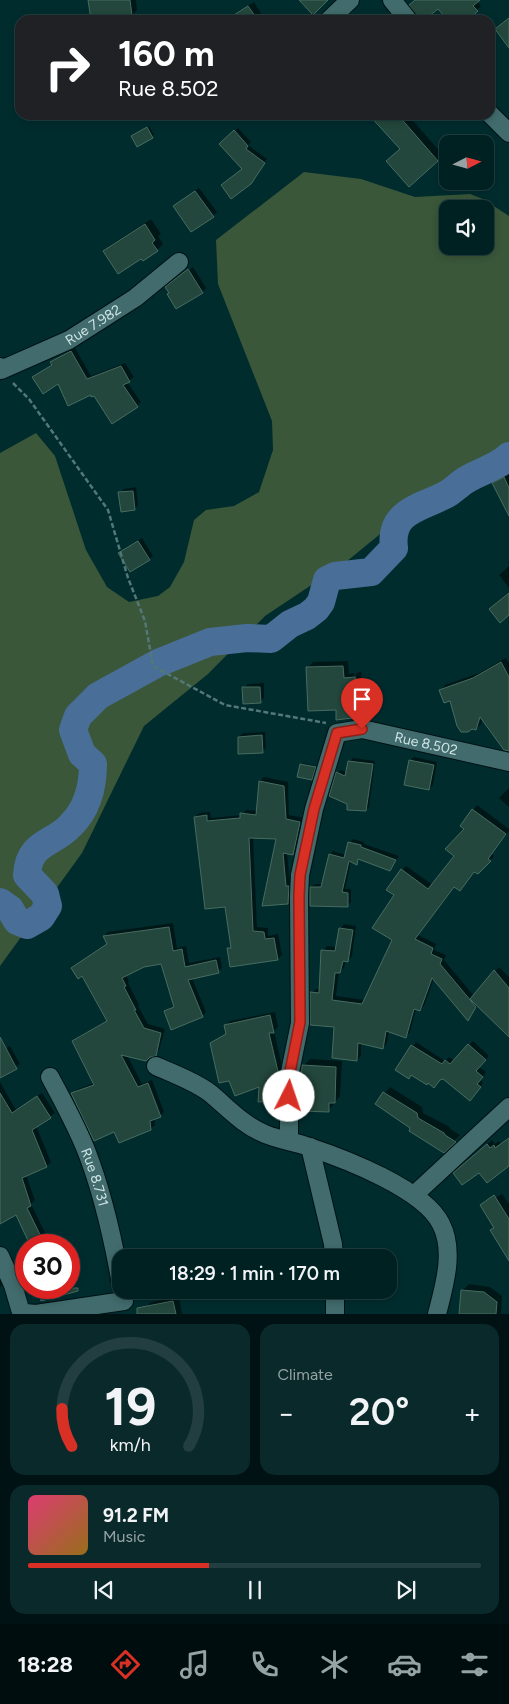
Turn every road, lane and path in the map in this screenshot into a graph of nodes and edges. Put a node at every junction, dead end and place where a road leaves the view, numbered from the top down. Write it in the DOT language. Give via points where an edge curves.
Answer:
graph roads {
  1 [pos="350,0"];
  2 [pos="392,0"];
  3 [pos="334,15"];
  4 [pos="404,15"];
  5 [pos="495,119"];
  6 [pos="509,133"];
  7 [pos="179,262"];
  8 [pos="1,368"];
  9 [pos="333,724"];
  10 [pos="509,762"];
  11 [pos="156,1066"];
  12 [pos="50,1077"];
  13 [pos="509,1107"];
  14 [pos="289,1141"];
  15 [pos="310,1147"];
  16 [pos="414,1195"];
  17 [pos="115,1249"];
  18 [pos="333,1249"];
  19 [pos="0,1256"];
  20 [pos="114,1299"];
  21 [pos="335,1299"];
  22 [pos="335,1314"];
  23 [pos="437,1314"];
  1 -- 3 [label="street"];
  2 -- 4 [label="street"];
  5 -- 6 [label="street"];
  7 -- 8 [label="street, Rue 7.982" via="135,298 69,340"];
  8 -- 9 [label="path" via="29,400 108,510 128,578 145,621 153,666 225,706"];
  10 -- 14 [label="street, Rue 8.502" via="362,729 337,733 314,809 300,875 300,1022 290,1072"];
  11 -- 14 [label="street" via="209,1092 250,1126"];
  12 -- 17 [label="street, Rue 8.731" via="86,1150"];
  13 -- 16 [label="street"];
  14 -- 15 [label="street"];
  15 -- 16 [label="street"];
  15 -- 18 [label="street"];
  16 -- 23 [label="street" via="433,1212 442,1225 445,1239 447,1265"];
  19 -- 20 [label="street" via="20,1309 25,1313 36,1314"];
  21 -- 22 [label="street"];
}
